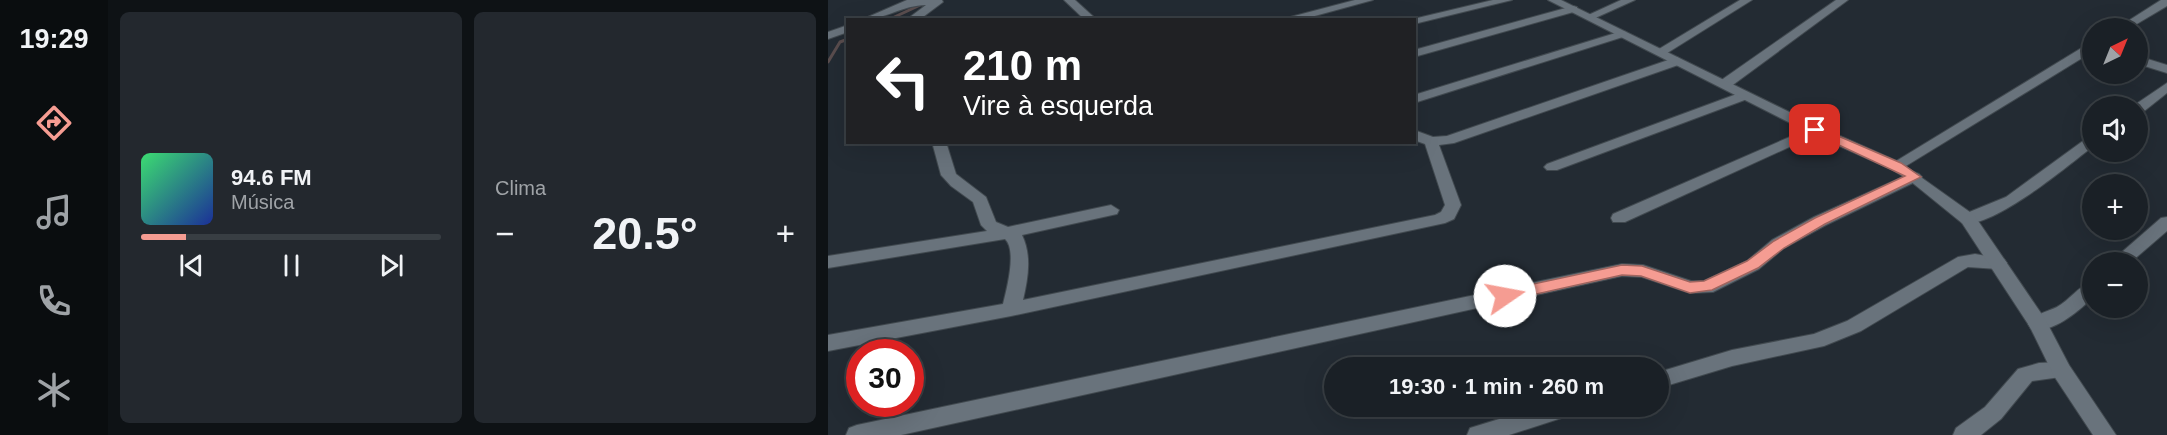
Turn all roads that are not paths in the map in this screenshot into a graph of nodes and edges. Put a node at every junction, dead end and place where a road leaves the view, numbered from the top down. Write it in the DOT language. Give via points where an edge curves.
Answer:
graph roads {
  1 [pos="1069,0"];
  2 [pos="1368,0"];
  3 [pos="1507,0"];
  4 [pos="1553,0"];
  5 [pos="1630,0"];
  6 [pos="1747,0"];
  7 [pos="1843,0"];
  8 [pos="2167,0"];
  9 [pos="941,1"];
  10 [pos="1573,9"];
  11 [pos="1589,17"];
  12 [pos="871,18"];
  13 [pos="914,18"];
  14 [pos="1090,18"];
  15 [pos="1288,18"];
  16 [pos="2139,18"];
  17 [pos="1416,21"];
  18 [pos="828,24"];
  19 [pos="846,26"];
  20 [pos="846,27"];
  21 [pos="1622,34"];
  22 [pos="828,36"];
  23 [pos="1660,52"];
  24 [pos="2082,52"];
  25 [pos="1416,53"];
  26 [pos="1677,62"];
  27 [pos="2148,63"];
  28 [pos="2167,69"];
  29 [pos="1725,84"];
  30 [pos="2167,87"];
  31 [pos="1744,95"];
  32 [pos="1416,98"];
  33 [pos="2148,101"];
  34 [pos="1815,130"];
  35 [pos="1423,138"];
  36 [pos="940,144"];
  37 [pos="2082,148"];
  38 [pos="1896,166"];
  39 [pos="1552,167"];
  40 [pos="1914,177"];
  41 [pos="1110,210"];
  42 [pos="1619,219"];
  43 [pos="1968,219"];
  44 [pos="2167,222"];
  45 [pos="1007,233"];
  46 [pos="2132,252"];
  47 [pos="828,262"];
  48 [pos="1998,263"];
  49 [pos="2082,297"];
  50 [pos="1011,309"];
  51 [pos="2038,324"];
  52 [pos="828,343"];
  53 [pos="2061,370"];
  54 [pos="1669,377"];
  55 [pos="1536,417"];
  56 [pos="857,435"];
  57 [pos="1478,435"];
  58 [pos="1964,435"];
  59 [pos="2105,435"];
  1 -- 14 [label="street"];
  2 -- 15 [label="street" via="1305,9"];
  3 -- 17 [label="street"];
  4 -- 10 [label="street"];
  5 -- 11 [label="street"];
  6 -- 23 [label="street"];
  7 -- 29 [label="street"];
  8 -- 16 [label="street"];
  9 -- 12 [label="street" via="911,2"];
  9 -- 13 [label="street"];
  10 -- 11 [label="street"];
  10 -- 25 [label="street"];
  11 -- 21 [label="street"];
  18 -- 19 [label="street"];
  20 -- 22 [label="street"];
  21 -- 23 [label="street"];
  21 -- 32 [label="street"];
  23 -- 26 [label="street"];
  24 -- 38 [label="street"];
  26 -- 29 [label="street"];
  26 -- 35 [label="street" via="1449,140"];
  27 -- 28 [label="street"];
  29 -- 31 [label="street"];
  30 -- 33 [label="street"];
  31 -- 34 [label="street"];
  31 -- 39 [label="street"];
  34 -- 38 [label="street"];
  34 -- 42 [label="street"];
  35 -- 50 [label="street" via="1453,205 1448,215 1439,219"];
  36 -- 45 [label="street" via="949,175 980,200 989,225"];
  37 -- 43 [label="street" via="2012,200"];
  38 -- 40 [label="street"];
  40 -- 43 [label="street"];
  40 -- 56 [label="street" via="1820,221 1779,244 1753,265 1706,286 1690,287 1642,271 1622,270"];
  41 -- 45 [label="street"];
  43 -- 48 [label="street"];
  44 -- 46 [label="street"];
  45 -- 47 [label="street"];
  45 -- 50 [label="street" via="1015,237 1017,244 1018,284"];
  48 -- 51 [label="street"];
  48 -- 54 [label="street" via="1964,261 1854,326 1817,341 1732,358"];
  49 -- 51 [label="street" via="2066,311"];
  50 -- 52 [label="street"];
  51 -- 53 [label="street"];
  53 -- 58 [label="street" via="2025,375 1993,413"];
  53 -- 59 [label="street"];
  55 -- 57 [label="street"];
}
